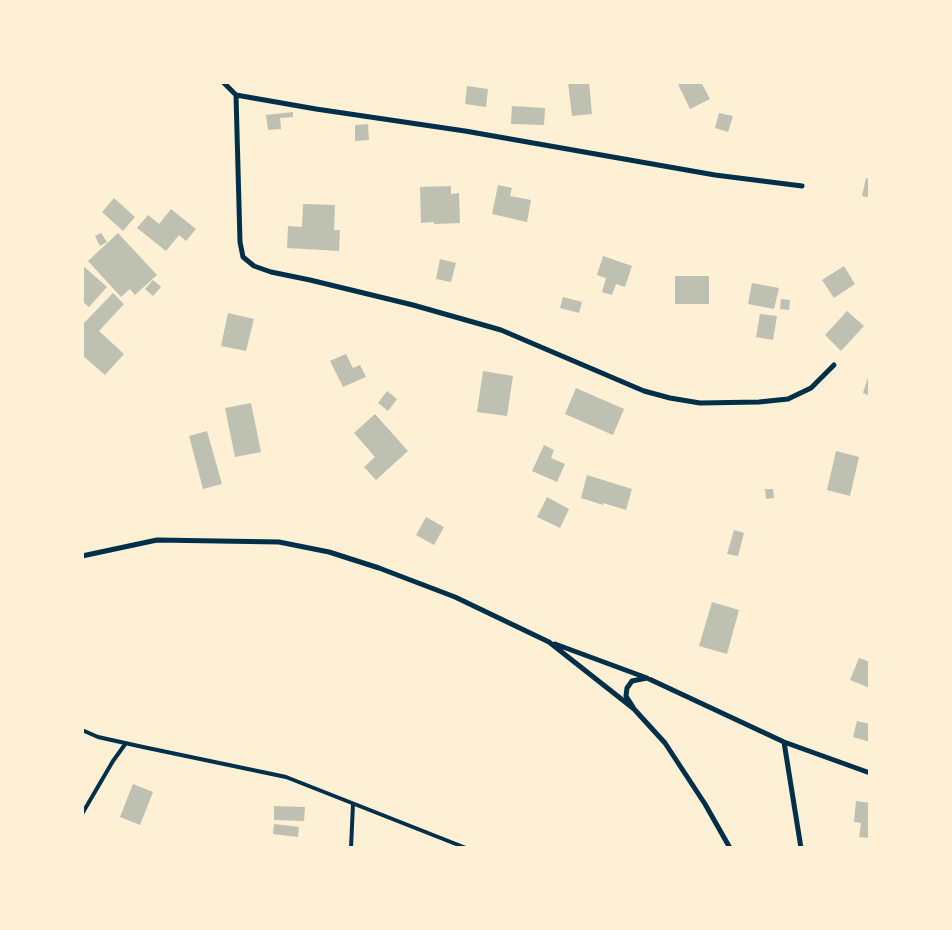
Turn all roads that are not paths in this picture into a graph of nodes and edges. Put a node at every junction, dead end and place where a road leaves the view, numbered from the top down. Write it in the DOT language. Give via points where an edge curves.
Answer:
graph roads {
  1 [pos="223,82"];
  2 [pos="236,95"];
  3 [pos="802,186"];
  4 [pos="834,365"];
  5 [pos="82,556"];
  6 [pos="549,642"];
  7 [pos="647,678"];
  8 [pos="634,709"];
  9 [pos="82,730"];
  10 [pos="784,742"];
  11 [pos="126,743"];
  12 [pos="870,773"];
  13 [pos="353,804"];
  14 [pos="82,814"];
  15 [pos="351,848"];
  16 [pos="466,848"];
  17 [pos="730,848"];
  18 [pos="801,848"];
  1 -- 2 [label="street"];
  2 -- 3 [label="street" via="715,175"];
  2 -- 4 [label="street" via="240,242 243,257 254,266 413,304 501,330 644,391 670,398 700,403 788,399 811,388"];
  5 -- 6 [label="street" via="157,540 279,542 329,552 379,568 455,597"];
  6 -- 7 [label="street"];
  6 -- 8 [label="street"];
  7 -- 8 [label="street" via="632,681 627,688 626,696"];
  7 -- 10 [label="street"];
  8 -- 17 [label="street" via="665,743"];
  9 -- 11 [label="lane"];
  10 -- 12 [label="street"];
  10 -- 18 [label="street"];
  11 -- 13 [label="lane" via="286,777"];
  11 -- 14 [label="lane"];
  13 -- 15 [label="lane"];
  13 -- 16 [label="lane"];
}
